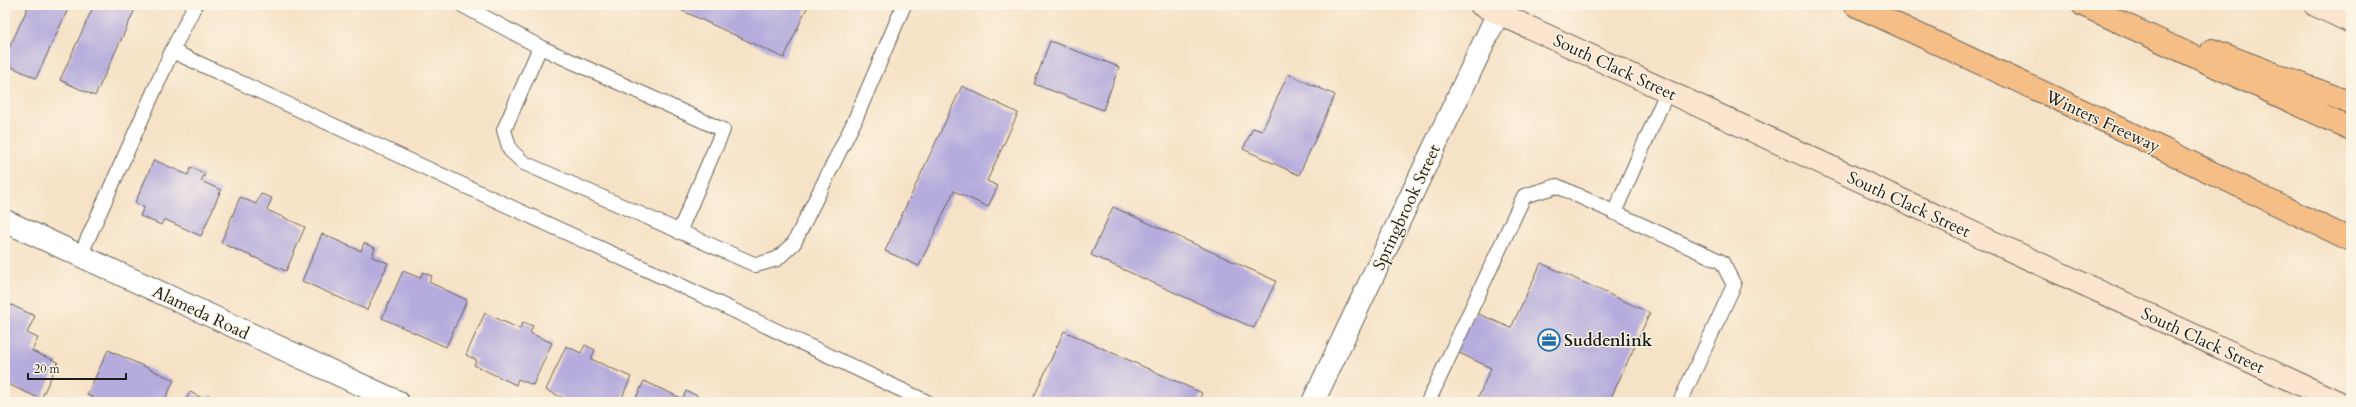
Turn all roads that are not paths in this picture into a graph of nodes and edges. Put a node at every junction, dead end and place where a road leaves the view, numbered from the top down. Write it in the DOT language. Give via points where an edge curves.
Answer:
graph roads {
  1 [pos="195,5"];
  2 [pos="462,5"];
  3 [pos="904,5"];
  4 [pos="1854,5"];
  5 [pos="2083,5"];
  6 [pos="2092,5"];
  7 [pos="2316,5"];
  8 [pos="1489,9"];
  9 [pos="2351,22"];
  10 [pos="540,47"];
  11 [pos="172,50"];
  12 [pos="1668,92"];
  13 [pos="2351,103"];
  14 [pos="2351,129"];
  15 [pos="1614,213"];
  16 [pos="5,221"];
  17 [pos="679,232"];
  18 [pos="2351,240"];
  19 [pos="80,256"];
  20 [pos="398,402"];
  21 [pos="927,402"];
  22 [pos="1314,402"];
  23 [pos="1428,402"];
  24 [pos="1680,402"];
  25 [pos="2338,402"];
  1 -- 11 [label="lane"];
  2 -- 10 [label="lane"];
  3 -- 17 [label="lane" via="854,122 794,243 777,259 756,266"];
  4 -- 18 [label="highway, Winters Freeway" via="2111,124"];
  5 -- 14 [label="highway"];
  6 -- 13 [label="highway"];
  7 -- 9 [label="main road"];
  8 -- 12 [label="main road, South Clack Street"];
  8 -- 22 [label="street, Springbrook Street"];
  10 -- 17 [label="lane" via="504,130 510,150 524,163"];
  10 -- 17 [label="lane" via="723,130"];
  11 -- 19 [label="lane"];
  11 -- 21 [label="lane"];
  12 -- 15 [label="lane"];
  12 -- 25 [label="main road, South Clack Street"];
  15 -- 23 [label="lane" via="1557,186 1524,196"];
  15 -- 24 [label="lane" via="1722,262 1734,285"];
  16 -- 19 [label="street, Alameda Road"];
  19 -- 20 [label="street, Alameda Road"];
}
